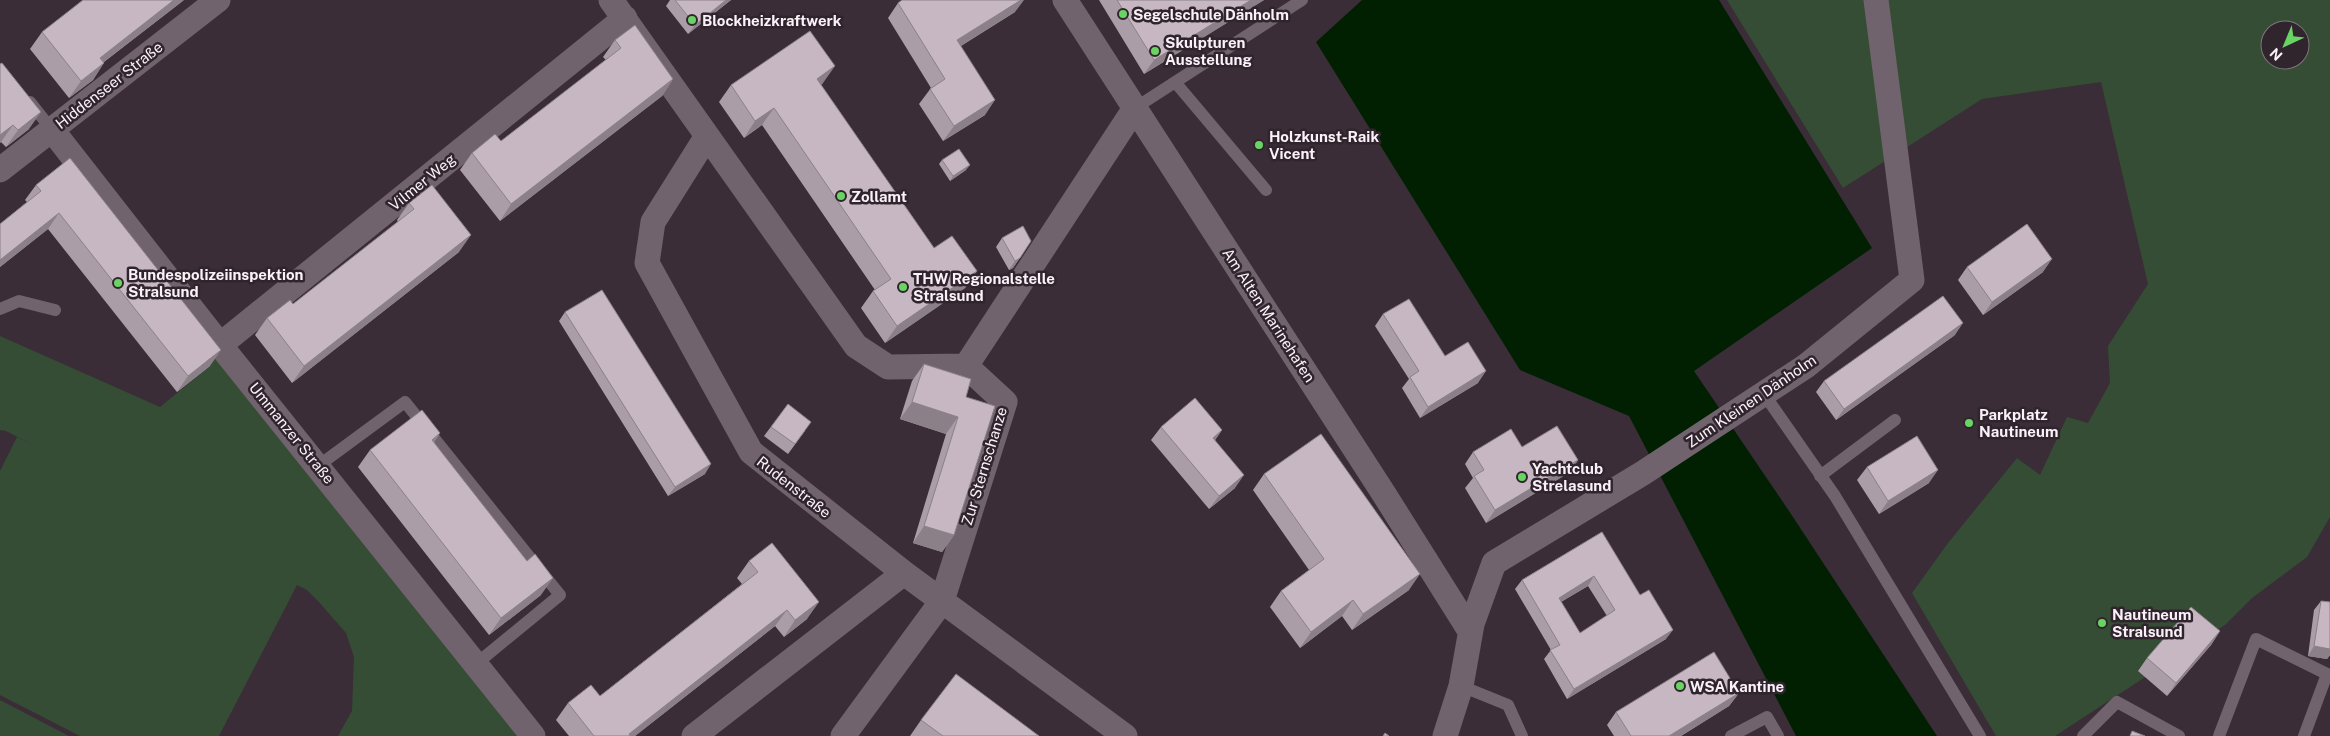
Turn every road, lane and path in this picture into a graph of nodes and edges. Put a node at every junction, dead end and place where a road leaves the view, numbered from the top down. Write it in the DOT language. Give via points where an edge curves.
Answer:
graph roads {
  1 [pos="218,0"];
  2 [pos="1065,0"];
  3 [pos="1302,0"];
  4 [pos="1876,0"];
  5 [pos="618,9"];
  6 [pos="1175,82"];
  7 [pos="23,94"];
  8 [pos="1135,108"];
  9 [pos="52,130"];
  10 [pos="706,136"];
  11 [pos="0,170"];
  12 [pos="1266,190"];
  13 [pos="0,309"];
  14 [pos="55,310"];
  15 [pos="220,345"];
  16 [pos="966,366"];
  17 [pos="1764,394"];
  18 [pos="1895,420"];
  19 [pos="318,466"];
  20 [pos="1820,476"];
  21 [pos="904,573"];
  22 [pos="942,601"];
  23 [pos="1470,631"];
  24 [pos="476,664"];
  25 [pos="1461,686"];
  26 [pos="533,736"];
  27 [pos="694,736"];
  28 [pos="842,736"];
  29 [pos="1125,736"];
  30 [pos="1445,736"];
  31 [pos="1522,736"];
  32 [pos="1730,736"];
  33 [pos="1778,736"];
  34 [pos="1980,736"];
  35 [pos="2083,736"];
  36 [pos="2179,736"];
  37 [pos="2219,736"];
  38 [pos="2304,736"];
  1 -- 9 [label="street, Hiddenseer Straße"];
  2 -- 8 [label="street, Am Alten Marinehafen"];
  3 -- 6 [label="lane"];
  4 -- 17 [label="street, Zum Kleinen Dänholm" via="1912,280 1806,366"];
  5 -- 10 [label="street"];
  5 -- 15 [label="street, Vilmer Weg"];
  6 -- 8 [label="lane"];
  6 -- 12 [label="lane"];
  7 -- 9 [label="lane"];
  8 -- 16 [label="street"];
  8 -- 23 [label="street, Am Alten Marinehafen"];
  9 -- 11 [label="street, Hiddenseer Straße"];
  9 -- 15 [label="street, Ummanzer Straße"];
  10 -- 16 [label="street" via="856,346 888,366"];
  10 -- 21 [label="street, Rudenstraße" via="653,222 647,263 751,452"];
  13 -- 14 [label="lane" via="19,301"];
  15 -- 19 [label="street, Ummanzer Straße"];
  16 -- 22 [label="street, Zur Sternschanze" via="1005,402"];
  17 -- 20 [label="lane"];
  17 -- 23 [label="street, Zum Kleinen Dänholm" via="1643,473 1494,563"];
  18 -- 20 [label="lane"];
  19 -- 24 [label="street, Ummanzer Straße"];
  19 -- 24 [label="lane" via="404,402 560,595"];
  20 -- 34 [label="lane"];
  21 -- 22 [label="street, Rudenstraße"];
  21 -- 27 [label="street"];
  22 -- 28 [label="street, Zur Sternschanze"];
  22 -- 29 [label="street, Rudenstraße"];
  23 -- 25 [label="street, Zum Kleinen Dänholm"];
  24 -- 26 [label="street, Ummanzer Straße"];
  25 -- 30 [label="street, Zum Kleinen Dänholm"];
  25 -- 31 [label="lane" via="1508,705"];
  32 -- 33 [label="lane" via="1767,717"];
  35 -- 36 [label="lane" via="2117,702"];
  37 -- 38 [label="lane" via="2256,639 2327,674"];
}
